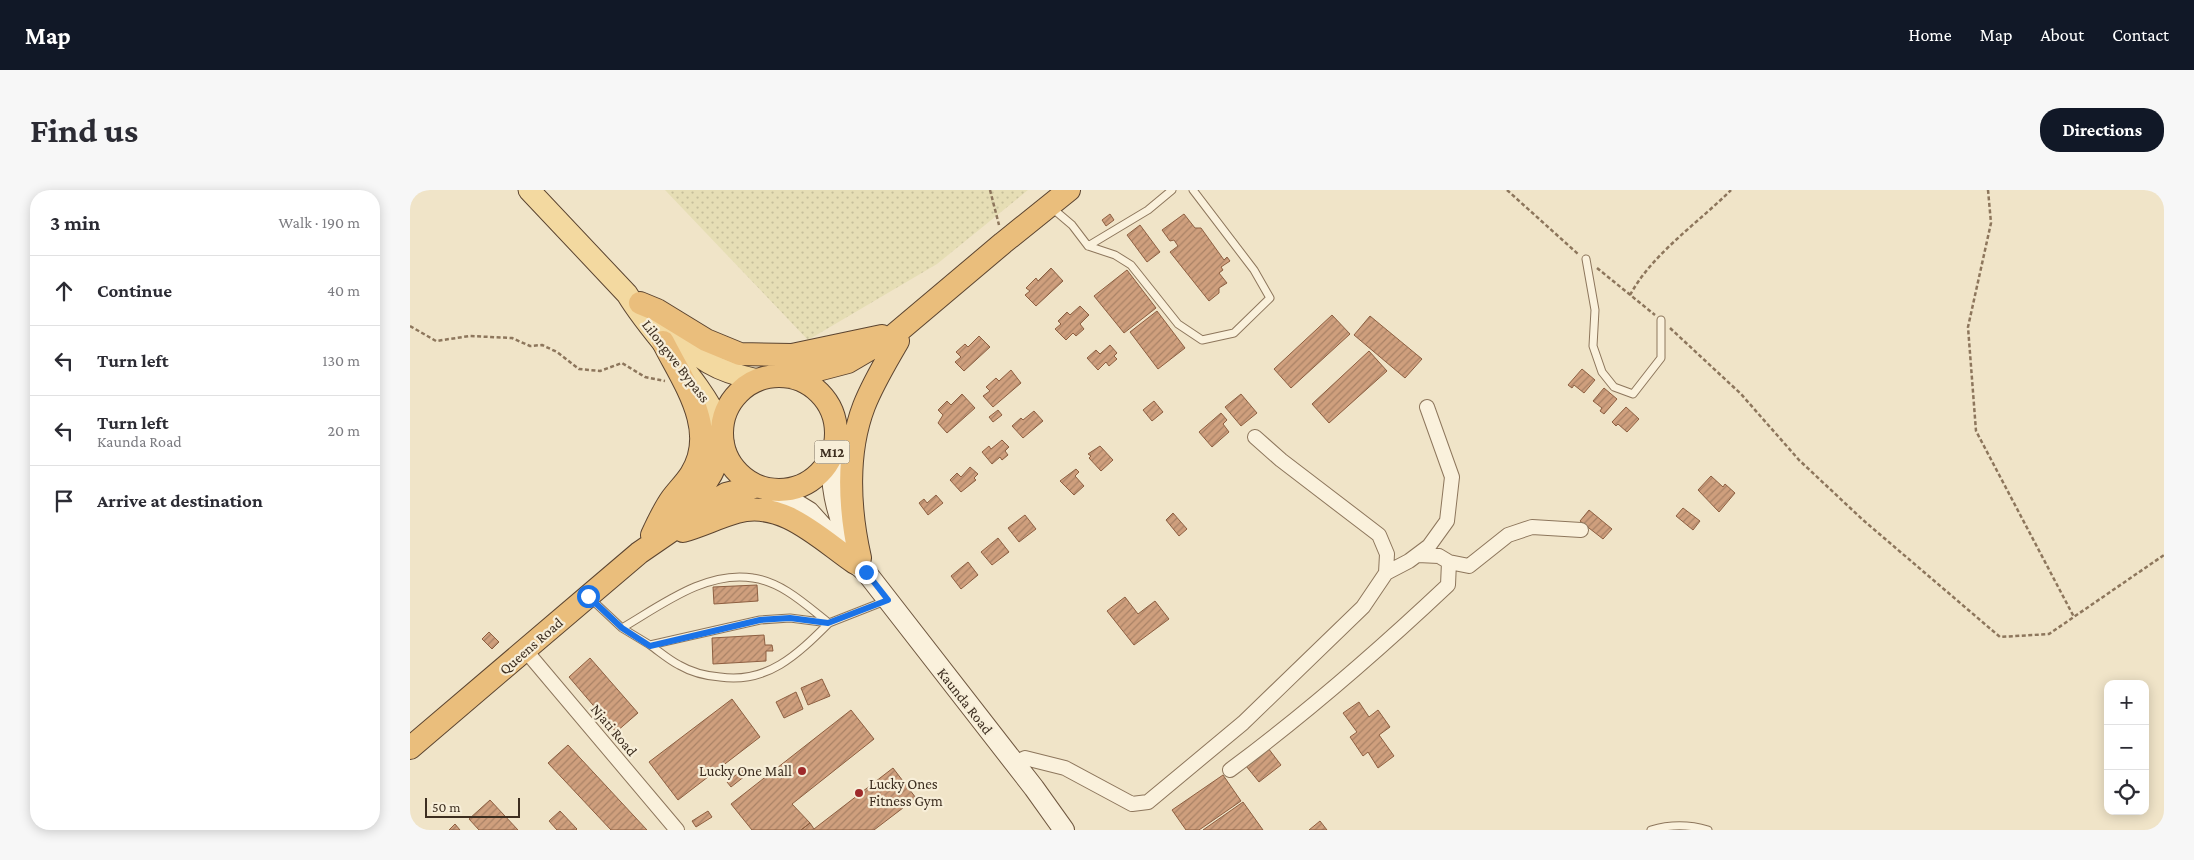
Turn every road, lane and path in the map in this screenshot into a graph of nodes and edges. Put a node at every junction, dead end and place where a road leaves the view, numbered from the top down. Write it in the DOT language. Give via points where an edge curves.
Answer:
graph roads {
  1 [pos="529,190"];
  2 [pos="990,190"];
  3 [pos="1069,190"];
  4 [pos="1172,190"];
  5 [pos="1193,190"];
  6 [pos="1731,190"];
  7 [pos="1988,190"];
  8 [pos="1049,206"];
  9 [pos="1003,242"];
  10 [pos="1088,246"];
  11 [pos="1586,260"];
  12 [pos="1630,295"];
  13 [pos="633,299"];
  14 [pos="1661,320"];
  15 [pos="410,326"];
  16 [pos="896,338"];
  17 [pos="663,342"];
  18 [pos="792,377"];
  19 [pos="681,379"];
  20 [pos="758,380"];
  21 [pos="1427,407"];
  22 [pos="722,436"];
  23 [pos="1255,437"];
  24 [pos="834,444"];
  25 [pos="1799,460"];
  26 [pos="766,488"];
  27 [pos="1581,530"];
  28 [pos="653,539"];
  29 [pos="1418,555"];
  30 [pos="2164,555"];
  31 [pos="1449,562"];
  32 [pos="860,564"];
  33 [pos="1470,566"];
  34 [pos="1386,573"];
  35 [pos="1448,585"];
  36 [pos="588,596"];
  37 [pos="888,600"];
  38 [pos="2074,617"];
  39 [pos="828,623"];
  40 [pos="622,628"];
  41 [pos="650,646"];
  42 [pos="526,651"];
  43 [pos="410,748"];
  44 [pos="1014,763"];
  45 [pos="1230,770"];
  46 [pos="678,830"];
  47 [pos="1064,830"];
  48 [pos="1651,830"];
  49 [pos="1708,830"];
  1 -- 13 [label="main road, Lilongwe Bypass"];
  2 -- 9 [label="path"];
  3 -- 8 [label="highway, M12"];
  4 -- 10 [label="lane" via="1148,210"];
  5 -- 10 [label="lane" via="1254,270 1270,298 1234,333 1202,340 1178,324 1131,265 1115,255"];
  6 -- 12 [label="path" via="1654,262"];
  7 -- 38 [label="path" via="1991,223 1968,327 1976,431"];
  8 -- 9 [label="highway, M12"];
  8 -- 10 [label="lane" via="1072,225"];
  9 -- 16 [label="highway, M12" via="922,310"];
  11 -- 14 [label="lane" via="1595,310 1593,346 1602,372 1614,388 1633,394 1661,358"];
  13 -- 16 [label="highway" via="706,340 740,354 792,355 873,337"];
  13 -- 17 [label="main road, Lilongwe Bypass" via="636,310"];
  13 -- 20 [label="main road, Lilongwe Bypass" via="711,366"];
  15 -- 19 [label="path" via="436,341 470,336 512,338 530,346 542,345 579,369 600,371 622,363 645,377 674,382"];
  16 -- 18 [label="highway, M12" via="848,362"];
  16 -- 24 [label="highway, M12" via="860,380 847,405"];
  16 -- 32 [label="highway" via="863,407 852,449 851,493"];
  17 -- 19 [label="highway"];
  17 -- 22 [label="main road, Lilongwe Bypass" via="703,392 714,410"];
  18 -- 20 [label="highway, M12"];
  18 -- 24 [label="highway, M12" via="810,384 824,398 833,415"];
  19 -- 28 [label="highway" via="698,413 703,444 700,456 672,499"];
  20 -- 22 [label="highway, M12" via="733,399 725,414"];
  21 -- 29 [label="street" via="1452,477 1451,499 1447,520 1429,546"];
  22 -- 26 [label="highway" via="729,462 742,476"];
  22 -- 28 [label="highway, M12" via="717,466 710,478"];
  23 -- 34 [label="street" via="1379,535 1387,554"];
  24 -- 26 [label="highway, M12" via="822,470 808,482 791,489"];
  24 -- 32 [label="main road, Kaunda Road" via="831,485 834,500 846,537"];
  25 -- 38 [label="path" via="1863,520 2000,637 2049,634"];
  26 -- 28 [label="highway, M12" via="726,494"];
  26 -- 32 [label="main road, Kaunda Road" via="810,512"];
  27 -- 33 [label="street" via="1532,527 1508,535"];
  28 -- 32 [label="highway" via="738,511 761,510 779,513 795,521"];
  28 -- 36 [label="highway, Queens Road / M12"];
  29 -- 31 [label="street" via="1438,556"];
  29 -- 34 [label="street"];
  30 -- 38 [label="path"];
  31 -- 33 [label="street"];
  31 -- 35 [label="street"];
  32 -- 37 [label="main road, Kaunda Road"];
  33 -- 35 [label="street"];
  34 -- 44 [label="street" via="1363,607 1244,723 1148,802 1132,804 1065,768 1025,758"];
  35 -- 45 [label="street" via="1372,657"];
  36 -- 40 [label="lane"];
  36 -- 42 [label="highway, Queens Road / M12"];
  37 -- 39 [label="lane"];
  37 -- 44 [label="main road, Kaunda Road"];
  39 -- 40 [label="lane" via="777,586 753,578 725,578 697,586"];
  39 -- 41 [label="lane" via="790,618 760,620"];
  39 -- 41 [label="lane" via="807,646 786,662 764,674 738,680 709,676 680,666"];
  40 -- 41 [label="lane"];
  42 -- 43 [label="highway, Queens Road / M12"];
  42 -- 46 [label="street, Njati Road"];
  44 -- 47 [label="main road, Kaunda Road"];
  48 -- 49 [label="lane" via="1683,825"];
}
